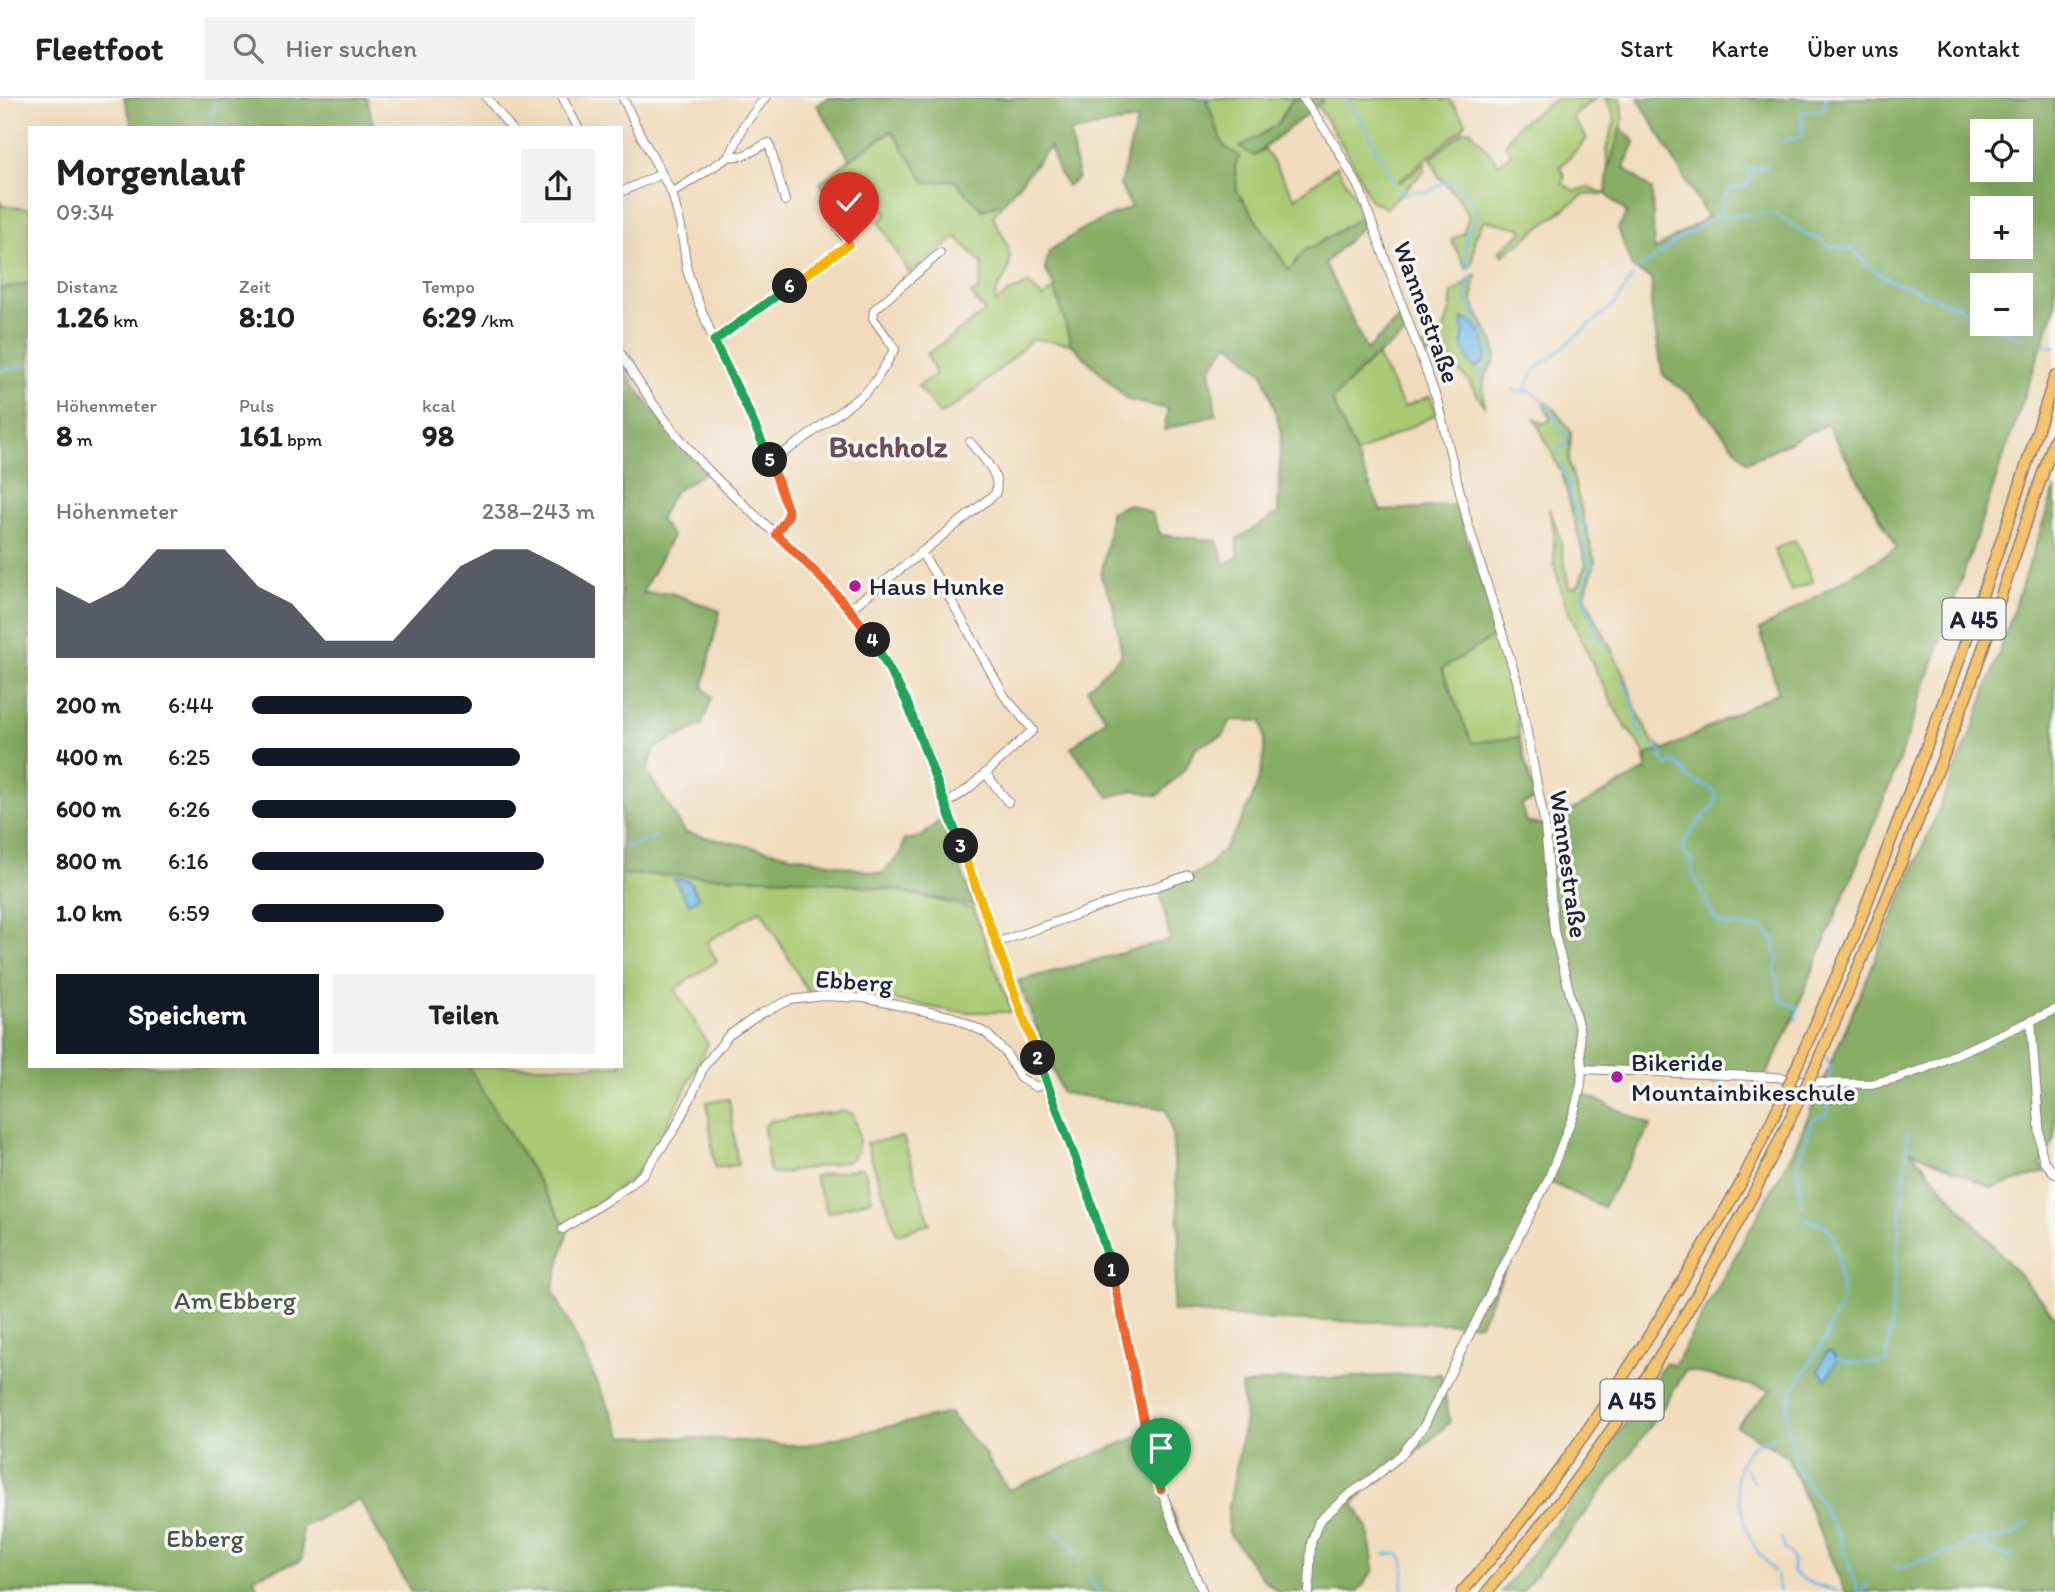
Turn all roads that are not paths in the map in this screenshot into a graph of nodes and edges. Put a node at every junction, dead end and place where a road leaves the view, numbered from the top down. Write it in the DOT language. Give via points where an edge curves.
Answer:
graph roads {
  1 [pos="487,98"];
  2 [pos="563,98"];
  3 [pos="623,98"];
  4 [pos="765,98"];
  5 [pos="1303,98"];
  6 [pos="509,126"];
  7 [pos="577,126"];
  8 [pos="730,156"];
  9 [pos="661,174"];
  10 [pos="623,191"];
  11 [pos="672,193"];
  12 [pos="785,201"];
  13 [pos="837,226"];
  14 [pos="940,253"];
  15 [pos="714,341"];
  16 [pos="623,357"];
  17 [pos="2055,376"];
  18 [pos="2055,438"];
  19 [pos="970,442"];
  20 [pos="770,462"];
  21 [pos="776,534"];
  22 [pos="920,552"];
  23 [pos="850,609"];
  24 [pos="986,774"];
  25 [pos="1008,802"];
  26 [pos="946,804"];
  27 [pos="1189,875"];
  28 [pos="996,943"];
  29 [pos="2055,1010"];
  30 [pos="2031,1021"];
  31 [pos="1582,1069"];
  32 [pos="1047,1083"];
  33 [pos="2055,1174"];
  34 [pos="563,1229"];
  35 [pos="1203,1592"];
  36 [pos="1309,1592"];
  37 [pos="1462,1592"];
  38 [pos="1487,1592"];
  1 -- 6 [label="street"];
  2 -- 7 [label="street"];
  3 -- 9 [label="street"];
  4 -- 8 [label="street" via="744,125"];
  5 -- 31 [label="street, Wannestraße" via="1360,190 1437,400 1468,524 1517,681 1545,825 1554,930 1579,1029"];
  8 -- 11 [label="street"];
  8 -- 12 [label="street" via="750,154 769,143"];
  9 -- 10 [label="street"];
  9 -- 11 [label="street"];
  11 -- 15 [label="street" via="690,280"];
  13 -- 15 [label="street" via="849,244"];
  14 -- 20 [label="street" via="874,310 873,318 895,349 875,383"];
  15 -- 20 [label="street"];
  16 -- 21 [label="street" via="693,454"];
  17 -- 37 [label="highway, A 45, bridge" via="1955,672 1854,934 1786,1091 1740,1185 1597,1418"];
  18 -- 38 [label="highway, A 45, bridge" via="1967,692 1870,940 1754,1193 1621,1416"];
  19 -- 22 [label="street" via="996,479 995,494"];
  20 -- 21 [label="street" via="788,510"];
  21 -- 23 [label="street"];
  22 -- 23 [label="street"];
  22 -- 24 [label="street" via="1005,697 1033,730"];
  23 -- 26 [label="street" via="880,651 906,700"];
  24 -- 25 [label="street"];
  24 -- 26 [label="street"];
  26 -- 28 [label="street"];
  27 -- 28 [label="street"];
  28 -- 32 [label="street"];
  29 -- 30 [label="street"];
  30 -- 31 [label="street" via="1923,1069 1870,1084"];
  30 -- 33 [label="street" via="2041,1150"];
  31 -- 36 [label="street, Wannestraße" via="1574,1113 1548,1180 1446,1384 1424,1426 1401,1455 1319,1521 1311,1543"];
  32 -- 34 [label="street, Ebberg" via="1036,1087 1024,1082 986,1033 953,1017 864,998 790,1000 729,1035 704,1066 678,1123 644,1173"];
  32 -- 35 [label="street" via="1108,1254 1161,1490"];
}
